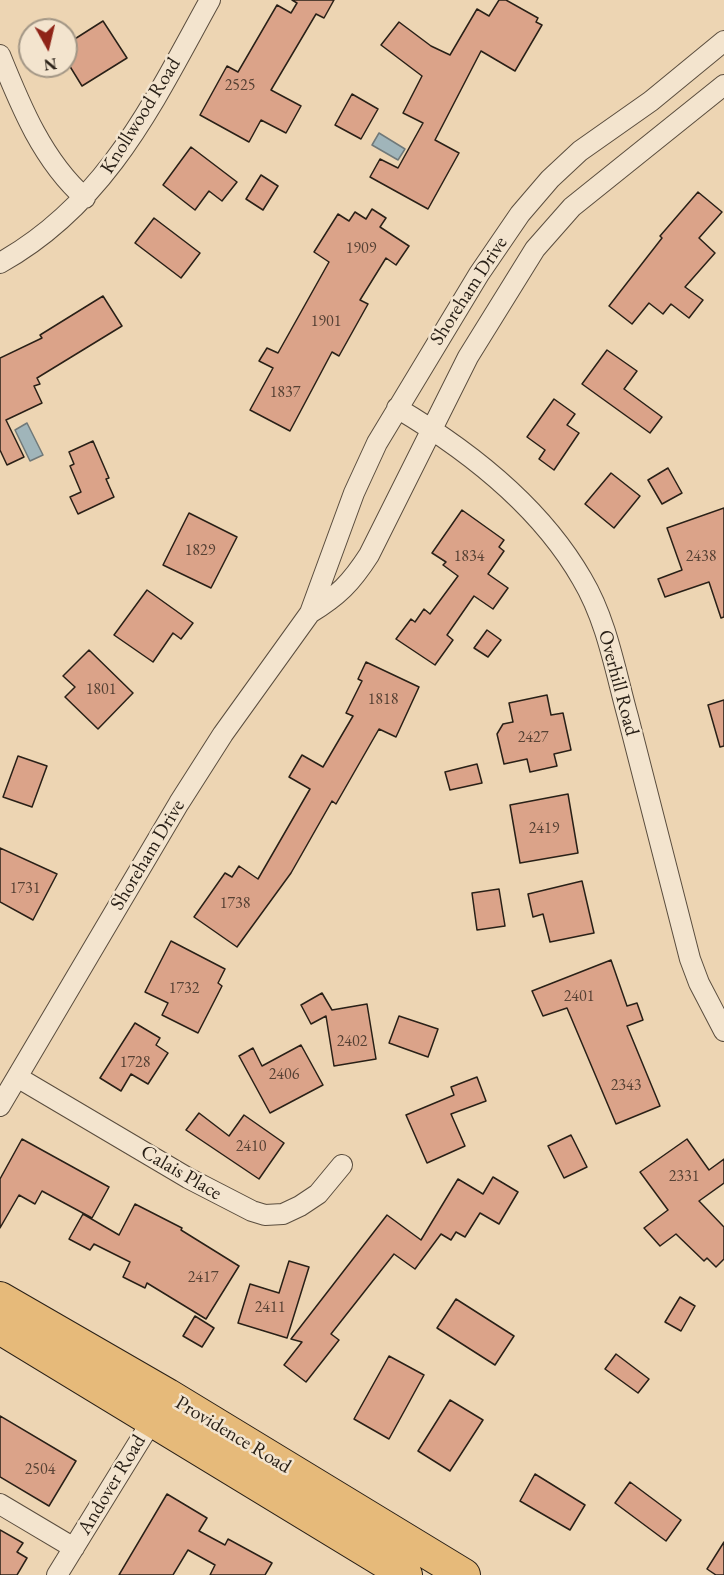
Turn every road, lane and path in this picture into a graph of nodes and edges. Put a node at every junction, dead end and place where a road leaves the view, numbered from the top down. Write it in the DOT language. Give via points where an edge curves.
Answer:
graph roads {
  1 [pos="210,0"];
  2 [pos="724,42"];
  3 [pos="0,56"];
  4 [pos="724,85"];
  5 [pos="85,198"];
  6 [pos="0,263"];
  7 [pos="397,408"];
  8 [pos="433,429"];
  9 [pos="310,613"];
  10 [pos="724,1031"];
  11 [pos="17,1077"];
  12 [pos="0,1106"];
  13 [pos="342,1165"];
  14 [pos="0,1298"];
  15 [pos="0,1328"];
  16 [pos="160,1407"];
  17 [pos="0,1504"];
  18 [pos="74,1548"];
  19 [pos="57,1575"];
  20 [pos="406,1575"];
  21 [pos="464,1575"];
  1 -- 5 [label="street, Knollwood Road" via="128,145"];
  2 -- 7 [label="street, Shoreham Drive" via="580,151 550,179 520,214 479,274"];
  3 -- 5 [label="street" via="50,160 64,180"];
  4 -- 8 [label="street, Shoreham Drive" via="572,207 552,229 489,321"];
  5 -- 6 [label="street, Knollwood Road" via="46,234"];
  7 -- 8 [label="street, Overhill Road"];
  7 -- 9 [label="street, Shoreham Drive" via="358,485"];
  8 -- 9 [label="street, Shoreham Drive" via="369,555 350,584"];
  8 -- 10 [label="street, Overhill Road" via="527,506 568,558 592,599 606,635 690,958"];
  9 -- 11 [label="street, Shoreham Drive" via="179,803"];
  11 -- 12 [label="street, Shoreham Drive"];
  11 -- 13 [label="street, Calais Place" via="188,1178 265,1215 283,1214 300,1206 318,1194"];
  14 -- 16 [label="main road, Providence Road"];
  15 -- 16 [label="main road, Providence Road"];
  16 -- 18 [label="street, Andover Road"];
  16 -- 20 [label="main road, Providence Road"];
  16 -- 21 [label="main road, Providence Road"];
  17 -- 18 [label="street"];
  18 -- 19 [label="street, Andover Road"];
}
